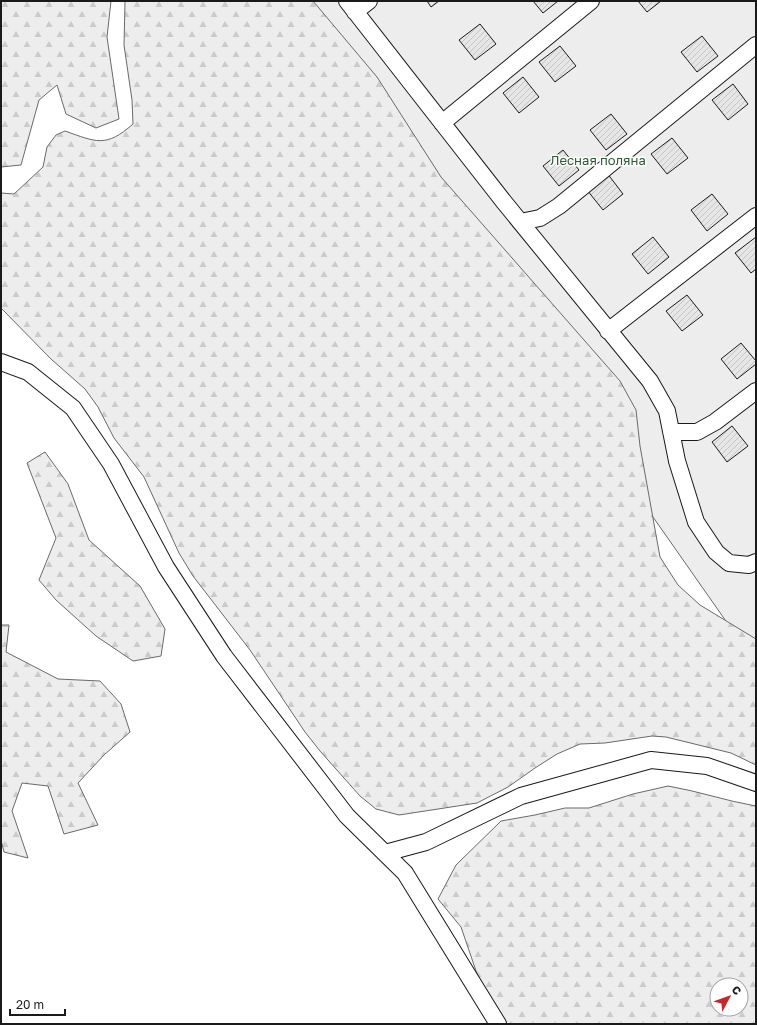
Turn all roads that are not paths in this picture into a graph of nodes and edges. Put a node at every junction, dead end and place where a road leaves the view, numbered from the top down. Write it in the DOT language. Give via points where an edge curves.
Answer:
graph roads {
  1 [pos="369,1"];
  2 [pos="592,1"];
  3 [pos="351,6"];
  4 [pos="756,45"];
  5 [pos="442,123"];
  6 [pos="756,216"];
  7 [pos="520,222"];
  8 [pos="608,331"];
  9 [pos="1,362"];
  10 [pos="756,390"];
  11 [pos="671,432"];
  12 [pos="756,562"];
  13 [pos="756,783"];
  14 [pos="385,853"];
  15 [pos="498,1024"];
  1 -- 3 [label="street"];
  2 -- 5 [label="street"];
  3 -- 5 [label="street"];
  4 -- 7 [label="street" via="559,206 540,218"];
  5 -- 7 [label="street"];
  6 -- 8 [label="street"];
  7 -- 8 [label="street"];
  8 -- 11 [label="street" via="650,381 667,411"];
  9 -- 14 [label="street" via="28,372 72,408 111,464 166,567 224,656 347,816"];
  10 -- 11 [label="street" via="715,422 697,432"];
  11 -- 12 [label="street" via="696,522 716,552 729,563 749,565"];
  13 -- 14 [label="street" via="707,766 652,760 521,796 426,842"];
  14 -- 15 [label="street" via="405,873"];
}
